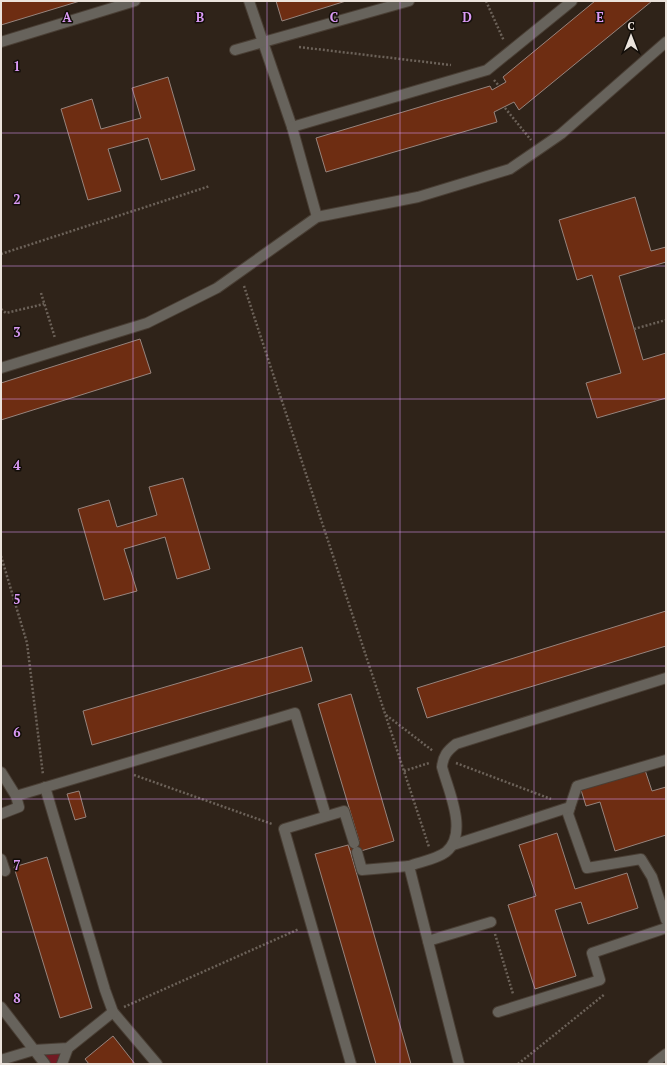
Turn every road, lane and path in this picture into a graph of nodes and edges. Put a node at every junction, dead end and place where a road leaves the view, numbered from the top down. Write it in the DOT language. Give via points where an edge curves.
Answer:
graph roads {
  1 [pos="134,1"];
  2 [pos="249,1"];
  3 [pos="409,1"];
  4 [pos="486,1"];
  5 [pos="572,1"];
  6 [pos="1,42"];
  7 [pos="666,42"];
  8 [pos="263,43"];
  9 [pos="294,46"];
  10 [pos="235,50"];
  11 [pos="509,52"];
  12 [pos="456,66"];
  13 [pos="505,108"];
  14 [pos="292,127"];
  15 [pos="540,149"];
  16 [pos="210,186"];
  17 [pos="318,217"];
  18 [pos="1,254"];
  19 [pos="239,272"];
  20 [pos="41,293"];
  21 [pos="44,304"];
  22 [pos="1,308"];
  23 [pos="666,320"];
  24 [pos="634,329"];
  25 [pos="59,350"];
  26 [pos="1,368"];
  27 [pos="1,556"];
  28 [pos="666,678"];
  29 [pos="385,715"];
  30 [pos="443,758"];
  31 [pos="666,760"];
  32 [pos="404,771"];
  33 [pos="1,772"];
  34 [pos="132,775"];
  35 [pos="45,787"];
  36 [pos="16,796"];
  37 [pos="570,807"];
  38 [pos="1,814"];
  39 [pos="326,816"];
  40 [pos="284,829"];
  41 [pos="453,845"];
  42 [pos="432,858"];
  43 [pos="1,859"];
  44 [pos="409,866"];
  45 [pos="5,871"];
  46 [pos="666,920"];
  47 [pos="491,922"];
  48 [pos="311,923"];
  49 [pos="666,928"];
  50 [pos="428,941"];
  51 [pos="600,980"];
  52 [pos="516,1006"];
  53 [pos="1,1007"];
  54 [pos="113,1012"];
  55 [pos="498,1012"];
  56 [pos="68,1048"];
  57 [pos="34,1050"];
  58 [pos="666,1054"];
  59 [pos="1,1060"];
  60 [pos="45,1064"];
  61 [pos="62,1064"];
  62 [pos="157,1064"];
  63 [pos="351,1064"];
  64 [pos="459,1064"];
  65 [pos="518,1064"];
  66 [pos="653,1064"];
  1 -- 6 [label="street"];
  2 -- 8 [label="street"];
  3 -- 8 [label="street"];
  4 -- 11 [label="path"];
  5 -- 11 [label="street"];
  7 -- 15 [label="street" via="561,134"];
  8 -- 10 [label="street"];
  8 -- 14 [label="street"];
  9 -- 12 [label="path"];
  11 -- 14 [label="street" via="487,70"];
  13 -- 15 [label="path"];
  14 -- 17 [label="street"];
  15 -- 17 [label="street" via="510,169 418,198"];
  16 -- 18 [label="path"];
  17 -- 19 [label="street"];
  19 -- 25 [label="street" via="217,288 147,322"];
  19 -- 29 [label="path"];
  20 -- 21 [label="path"];
  21 -- 22 [label="path" via="6,312"];
  21 -- 25 [label="path"];
  23 -- 24 [label="path"];
  25 -- 26 [label="street"];
  27 -- 35 [label="path" via="27,643"];
  28 -- 30 [label="street" via="456,744 447,750"];
  29 -- 30 [label="path"];
  29 -- 32 [label="path"];
  30 -- 32 [label="path"];
  30 -- 37 [label="path"];
  30 -- 41 [label="street" via="442,767 457,820 457,834"];
  31 -- 37 [label="street" via="577,786"];
  32 -- 42 [label="path"];
  33 -- 36 [label="street"];
  34 -- 40 [label="path"];
  35 -- 36 [label="street"];
  35 -- 39 [label="street" via="295,713"];
  35 -- 54 [label="street"];
  36 -- 38 [label="street" via="19,807"];
  37 -- 41 [label="street"];
  37 -- 46 [label="street" via="568,814 587,868 641,860 652,877"];
  39 -- 40 [label="street"];
  39 -- 44 [label="street" via="344,812 362,870"];
  40 -- 48 [label="street"];
  41 -- 42 [label="street" via="445,853"];
  42 -- 44 [label="street"];
  43 -- 45 [label="street"];
  44 -- 50 [label="street"];
  47 -- 50 [label="street"];
  47 -- 52 [label="path"];
  48 -- 54 [label="path"];
  48 -- 63 [label="street"];
  49 -- 51 [label="street" via="592,953"];
  50 -- 64 [label="street"];
  51 -- 52 [label="street"];
  51 -- 65 [label="path" via="605,994"];
  52 -- 55 [label="street"];
  53 -- 57 [label="street"];
  54 -- 56 [label="street"];
  54 -- 62 [label="street"];
  56 -- 57 [label="street"];
  56 -- 61 [label="street"];
  57 -- 59 [label="street"];
  57 -- 60 [label="street"];
  58 -- 66 [label="street"];
}
